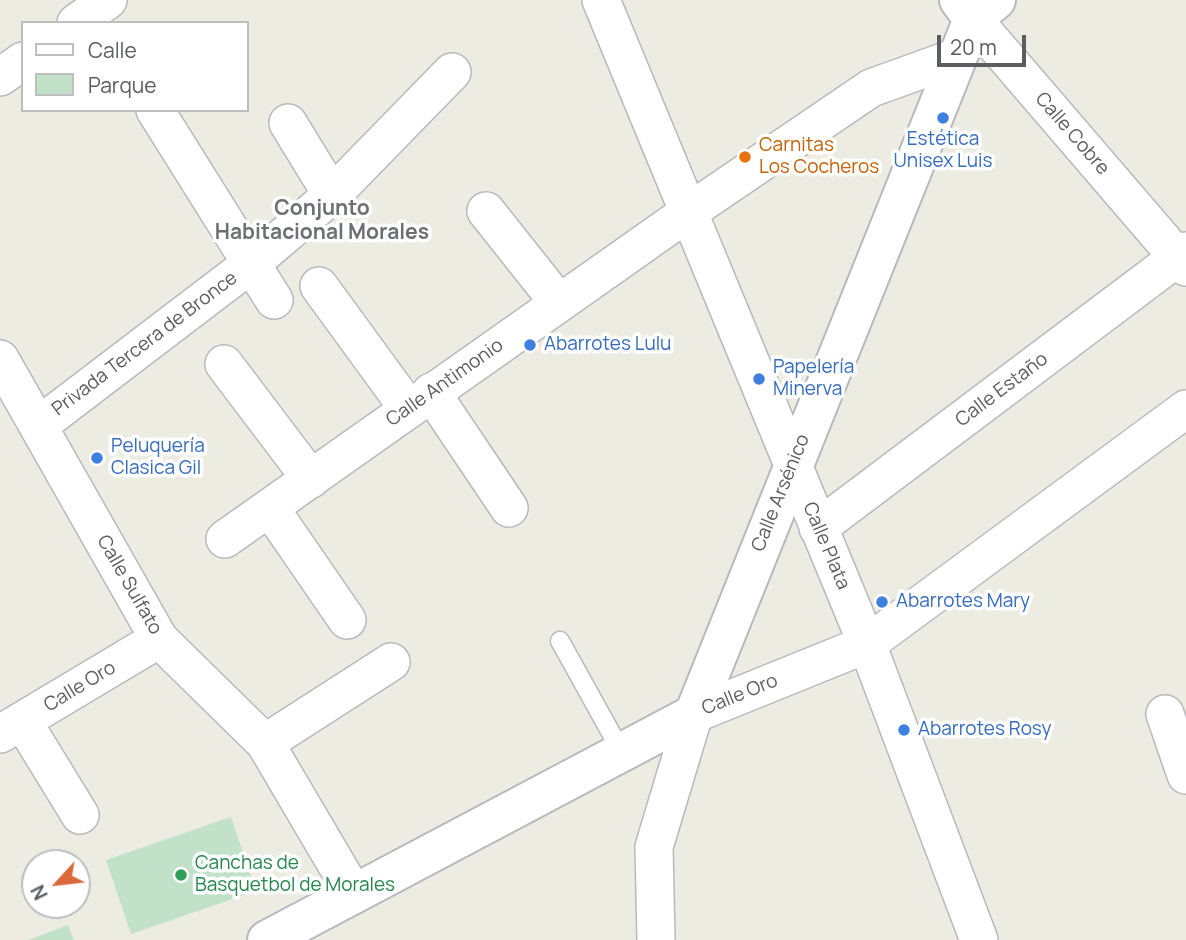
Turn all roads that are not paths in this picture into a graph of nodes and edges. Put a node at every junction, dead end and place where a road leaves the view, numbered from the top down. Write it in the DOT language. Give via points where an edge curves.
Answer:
graph roads {
  1 [pos="601,0"];
  2 [pos="976,6"];
  3 [pos="957,57"];
  4 [pos="21,62"];
  5 [pos="452,72"];
  6 [pos="0,77"];
  7 [pos="156,112"];
  8 [pos="288,123"];
  9 [pos="332,195"];
  10 [pos="486,211"];
  11 [pos="690,211"];
  12 [pos="1183,259"];
  13 [pos="251,263"];
  14 [pos="319,286"];
  15 [pos="274,300"];
  16 [pos="559,303"];
  17 [pos="224,364"];
  18 [pos="3,369"];
  19 [pos="420,400"];
  20 [pos="1186,409"];
  21 [pos="38,426"];
  22 [pos="791,465"];
  23 [pos="311,479"];
  24 [pos="270,508"];
  25 [pos="509,508"];
  26 [pos="818,528"];
  27 [pos="225,539"];
  28 [pos="347,620"];
  29 [pos="159,639"];
  30 [pos="560,641"];
  31 [pos="867,644"];
  32 [pos="391,662"];
  33 [pos="694,714"];
  34 [pos="1165,714"];
  35 [pos="11,728"];
  36 [pos="265,743"];
  37 [pos="621,751"];
  38 [pos="1186,775"];
  39 [pos="80,816"];
  40 [pos="354,894"];
  41 [pos="267,940"];
  42 [pos="656,940"];
  43 [pos="979,940"];
  1 -- 11 [label="street, Calle Plata"];
  2 -- 3 [label="street, Calle Arsénico"];
  2 -- 12 [label="street, Calle Cobre"];
  3 -- 11 [label="street" via="871,88"];
  3 -- 22 [label="street, Calle Arsénico"];
  4 -- 6 [label="street"];
  5 -- 9 [label="street, Privada Tercera de Bronce"];
  7 -- 13 [label="street, Privada Tercera de Bronce"];
  8 -- 9 [label="street"];
  9 -- 13 [label="street, Privada Tercera de Bronce"];
  10 -- 16 [label="street"];
  11 -- 16 [label="street, Calle Antimonio"];
  11 -- 22 [label="street, Calle Plata"];
  12 -- 26 [label="street, Calle Estaño"];
  13 -- 15 [label="street, Privada Tercera de Bronce"];
  13 -- 21 [label="street, Privada Tercera de Bronce"];
  14 -- 19 [label="street"];
  16 -- 19 [label="street, Calle Antimonio"];
  17 -- 23 [label="street"];
  18 -- 21 [label="street, Calle Sulfato"];
  19 -- 23 [label="street, Calle Antimonio"];
  19 -- 25 [label="street"];
  20 -- 31 [label="street, Calle Oro"];
  21 -- 29 [label="street, Calle Sulfato"];
  22 -- 26 [label="street, Calle Plata"];
  22 -- 33 [label="street, Calle Arsénico"];
  23 -- 24 [label="street, Calle Antimonio"];
  24 -- 27 [label="street, Calle Antimonio"];
  24 -- 28 [label="street"];
  26 -- 31 [label="street, Calle Plata"];
  29 -- 35 [label="street, Calle Oro"];
  29 -- 36 [label="street, Calle Sulfato"];
  30 -- 37 [label="lane"];
  31 -- 33 [label="street, Calle Oro"];
  31 -- 43 [label="street, Calle Plata"];
  32 -- 36 [label="street"];
  33 -- 37 [label="street, Calle Oro"];
  33 -- 42 [label="street, Calle Arsénico" via="654,847"];
  34 -- 38 [label="street"];
  35 -- 39 [label="street"];
  36 -- 40 [label="street, Calle Sulfato"];
  37 -- 40 [label="street, Calle Oro"];
  40 -- 41 [label="street, Calle Oro"];
}
